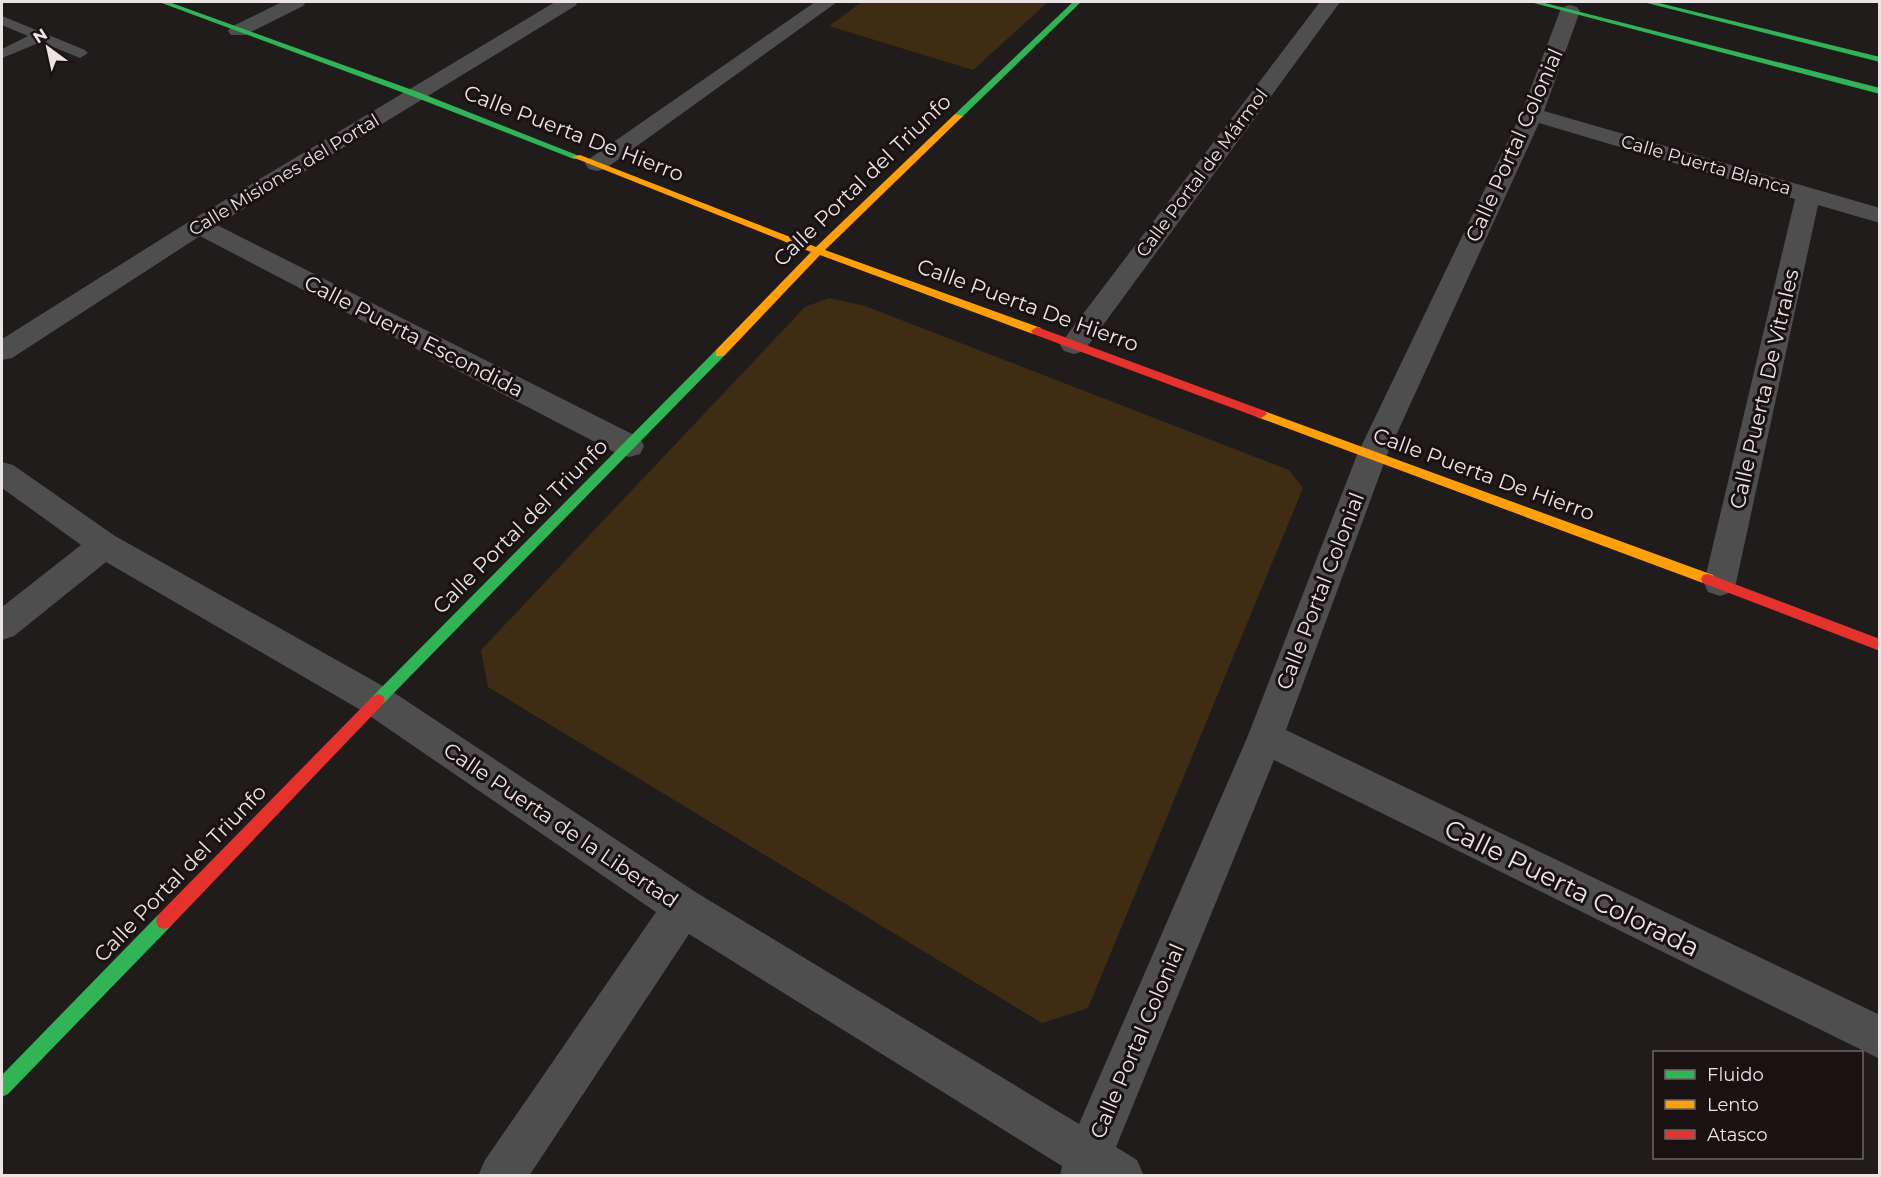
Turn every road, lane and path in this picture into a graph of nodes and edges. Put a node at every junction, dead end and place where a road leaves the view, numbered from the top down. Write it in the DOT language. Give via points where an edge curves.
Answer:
graph roads {
  1 [pos="163,2"];
  2 [pos="296,2"];
  3 [pos="568,2"];
  4 [pos="827,2"];
  5 [pos="1077,2"];
  6 [pos="1330,2"];
  7 [pos="1534,2"];
  8 [pos="1647,2"];
  9 [pos="1570,11"];
  10 [pos="2,20"];
  11 [pos="238,31"];
  12 [pos="41,36"];
  13 [pos="80,53"];
  14 [pos="2,54"];
  15 [pos="1880,60"];
  16 [pos="1880,91"];
  17 [pos="415,94"];
  18 [pos="1532,114"];
  19 [pos="597,165"];
  20 [pos="1809,195"];
  21 [pos="1880,216"];
  22 [pos="199,226"];
  23 [pos="818,251"];
  24 [pos="1074,345"];
  25 [pos="2,351"];
  26 [pos="629,446"];
  27 [pos="1371,455"];
  28 [pos="2,473"];
  29 [pos="104,545"];
  30 [pos="1720,583"];
  31 [pos="2,626"];
  32 [pos="1880,645"];
  33 [pos="376,701"];
  34 [pos="1265,738"];
  35 [pos="683,907"];
  36 [pos="1880,1038"];
  37 [pos="2,1088"];
  38 [pos="1085,1165"];
  39 [pos="501,1176"];
  40 [pos="1121,1176"];
  1 -- 11 [label="street, Calle Puerta De Hierro"];
  2 -- 11 [label="street"];
  3 -- 17 [label="street, Calle Misiones del Portal"];
  4 -- 19 [label="street"];
  5 -- 23 [label="street, Calle Portal del Triunfo"];
  6 -- 24 [label="street, Calle Portal de Mármol"];
  7 -- 9 [label="street"];
  8 -- 15 [label="street"];
  9 -- 16 [label="street"];
  9 -- 18 [label="street, Calle Portal Colonial"];
  10 -- 12 [label="lane"];
  11 -- 17 [label="street, Calle Puerta De Hierro"];
  12 -- 13 [label="lane"];
  12 -- 14 [label="lane"];
  17 -- 19 [label="street, Calle Puerta De Hierro"];
  17 -- 22 [label="street, Calle Misiones del Portal"];
  18 -- 20 [label="street, Calle Puerta Blanca"];
  18 -- 27 [label="street, Calle Portal Colonial"];
  19 -- 23 [label="street, Calle Puerta De Hierro"];
  20 -- 21 [label="street, Calle Puerta Blanca"];
  20 -- 30 [label="street, Calle Puerta De Vitrales"];
  22 -- 25 [label="street, Calle Misiones del Portal"];
  22 -- 26 [label="street, Calle Puerta Escondida"];
  23 -- 24 [label="street, Calle Puerta De Hierro"];
  23 -- 26 [label="street, Calle Portal del Triunfo"];
  24 -- 27 [label="street, Calle Puerta De Hierro"];
  26 -- 33 [label="street, Calle Portal del Triunfo"];
  27 -- 30 [label="street, Calle Puerta De Hierro"];
  27 -- 34 [label="street, Calle Portal Colonial"];
  28 -- 29 [label="street, Calle Puerta de la Libertad"];
  29 -- 31 [label="street"];
  29 -- 33 [label="street, Calle Puerta de la Libertad"];
  30 -- 32 [label="street, Calle Puerta De Hierro"];
  33 -- 35 [label="street, Calle Puerta de la Libertad"];
  33 -- 37 [label="street, Calle Portal del Triunfo"];
  34 -- 36 [label="street, Calle Puerta Colorada"];
  34 -- 38 [label="street, Calle Portal Colonial"];
  35 -- 38 [label="street, Calle Puerta de la Libertad"];
  35 -- 39 [label="street"];
  38 -- 40 [label="street, Calle Puerta de la Libertad"];
}
